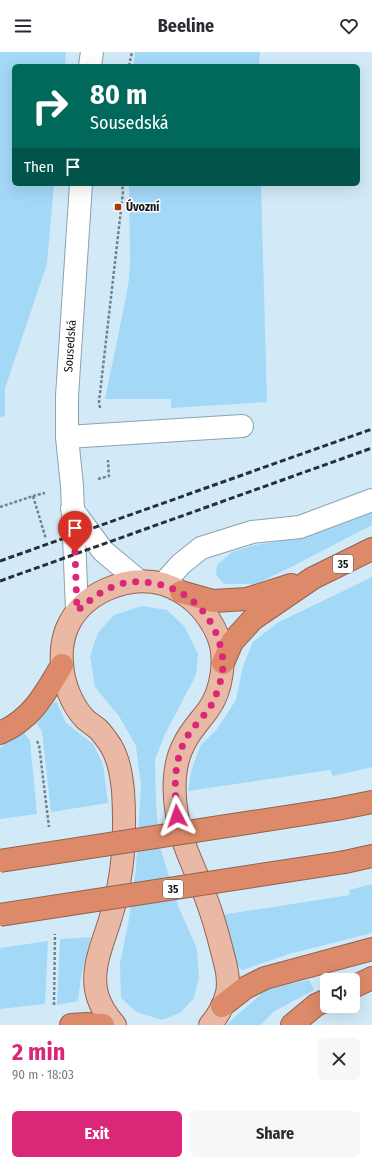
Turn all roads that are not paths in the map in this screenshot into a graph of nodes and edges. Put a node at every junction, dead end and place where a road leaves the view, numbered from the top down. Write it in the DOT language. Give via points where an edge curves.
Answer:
graph roads {
  1 [pos="92,52"];
  2 [pos="90,64"];
  3 [pos="81,186"];
  4 [pos="242,426"];
  5 [pos="67,437"];
  6 [pos="372,500"];
  7 [pos="72,509"];
  8 [pos="372,549"];
  9 [pos="313,578"];
  10 [pos="139,581"];
  11 [pos="172,588"];
  12 [pos="77,611"];
  13 [pos="223,663"];
  14 [pos="62,665"];
  15 [pos="0,733"];
  16 [pos="372,802"];
  17 [pos="372,856"];
  18 [pos="0,861"];
  19 [pos="0,915"];
  20 [pos="372,949"];
  21 [pos="372,978"];
  22 [pos="360,984"];
  23 [pos="320,1003"];
  24 [pos="222,1006"];
  25 [pos="71,1025"];
  26 [pos="103,1025"];
  27 [pos="115,1025"];
  28 [pos="210,1025"];
  29 [pos="292,1025"];
  1 -- 2 [label="street"];
  3 -- 5 [label="street, Sousedská" via="67,396"];
  4 -- 5 [label="street"];
  5 -- 7 [label="street, Sousedská"];
  6 -- 11 [label="street" via="300,527 252,532 201,548 181,564"];
  7 -- 10 [label="street" via="103,551"];
  7 -- 12 [label="street, Sousedská"];
  8 -- 9 [label="highway, 35"];
  9 -- 11 [label="highway, 35" via="247,599 213,601"];
  9 -- 13 [label="highway, 35" via="253,619 232,642"];
  10 -- 11 [label="main road"];
  10 -- 12 [label="main road" via="116,585 95,595"];
  11 -- 13 [label="main road" via="198,604 210,620 219,639"];
  12 -- 14 [label="main road" via="67,629 62,650"];
  13 -- 24 [label="main road" via="219,686 210,708 194,726 182,746 174,786 177,816 184,845 206,898 228,972 227,992"];
  14 -- 15 [label="highway" via="43,698 26,717"];
  14 -- 27 [label="main road" via="67,689 78,709 110,744 118,762 122,784 124,854 119,886 98,955 96,974 96,993 104,1012"];
  16 -- 18 [label="highway, bridge" via="337,810"];
  17 -- 19 [label="highway, 35, bridge"];
  20 -- 24 [label="highway" via="264,978 245,988"];
  21 -- 22 [label="highway"];
  23 -- 29 [label="highway"];
  24 -- 28 [label="main road"];
  25 -- 26 [label="highway"];
}
